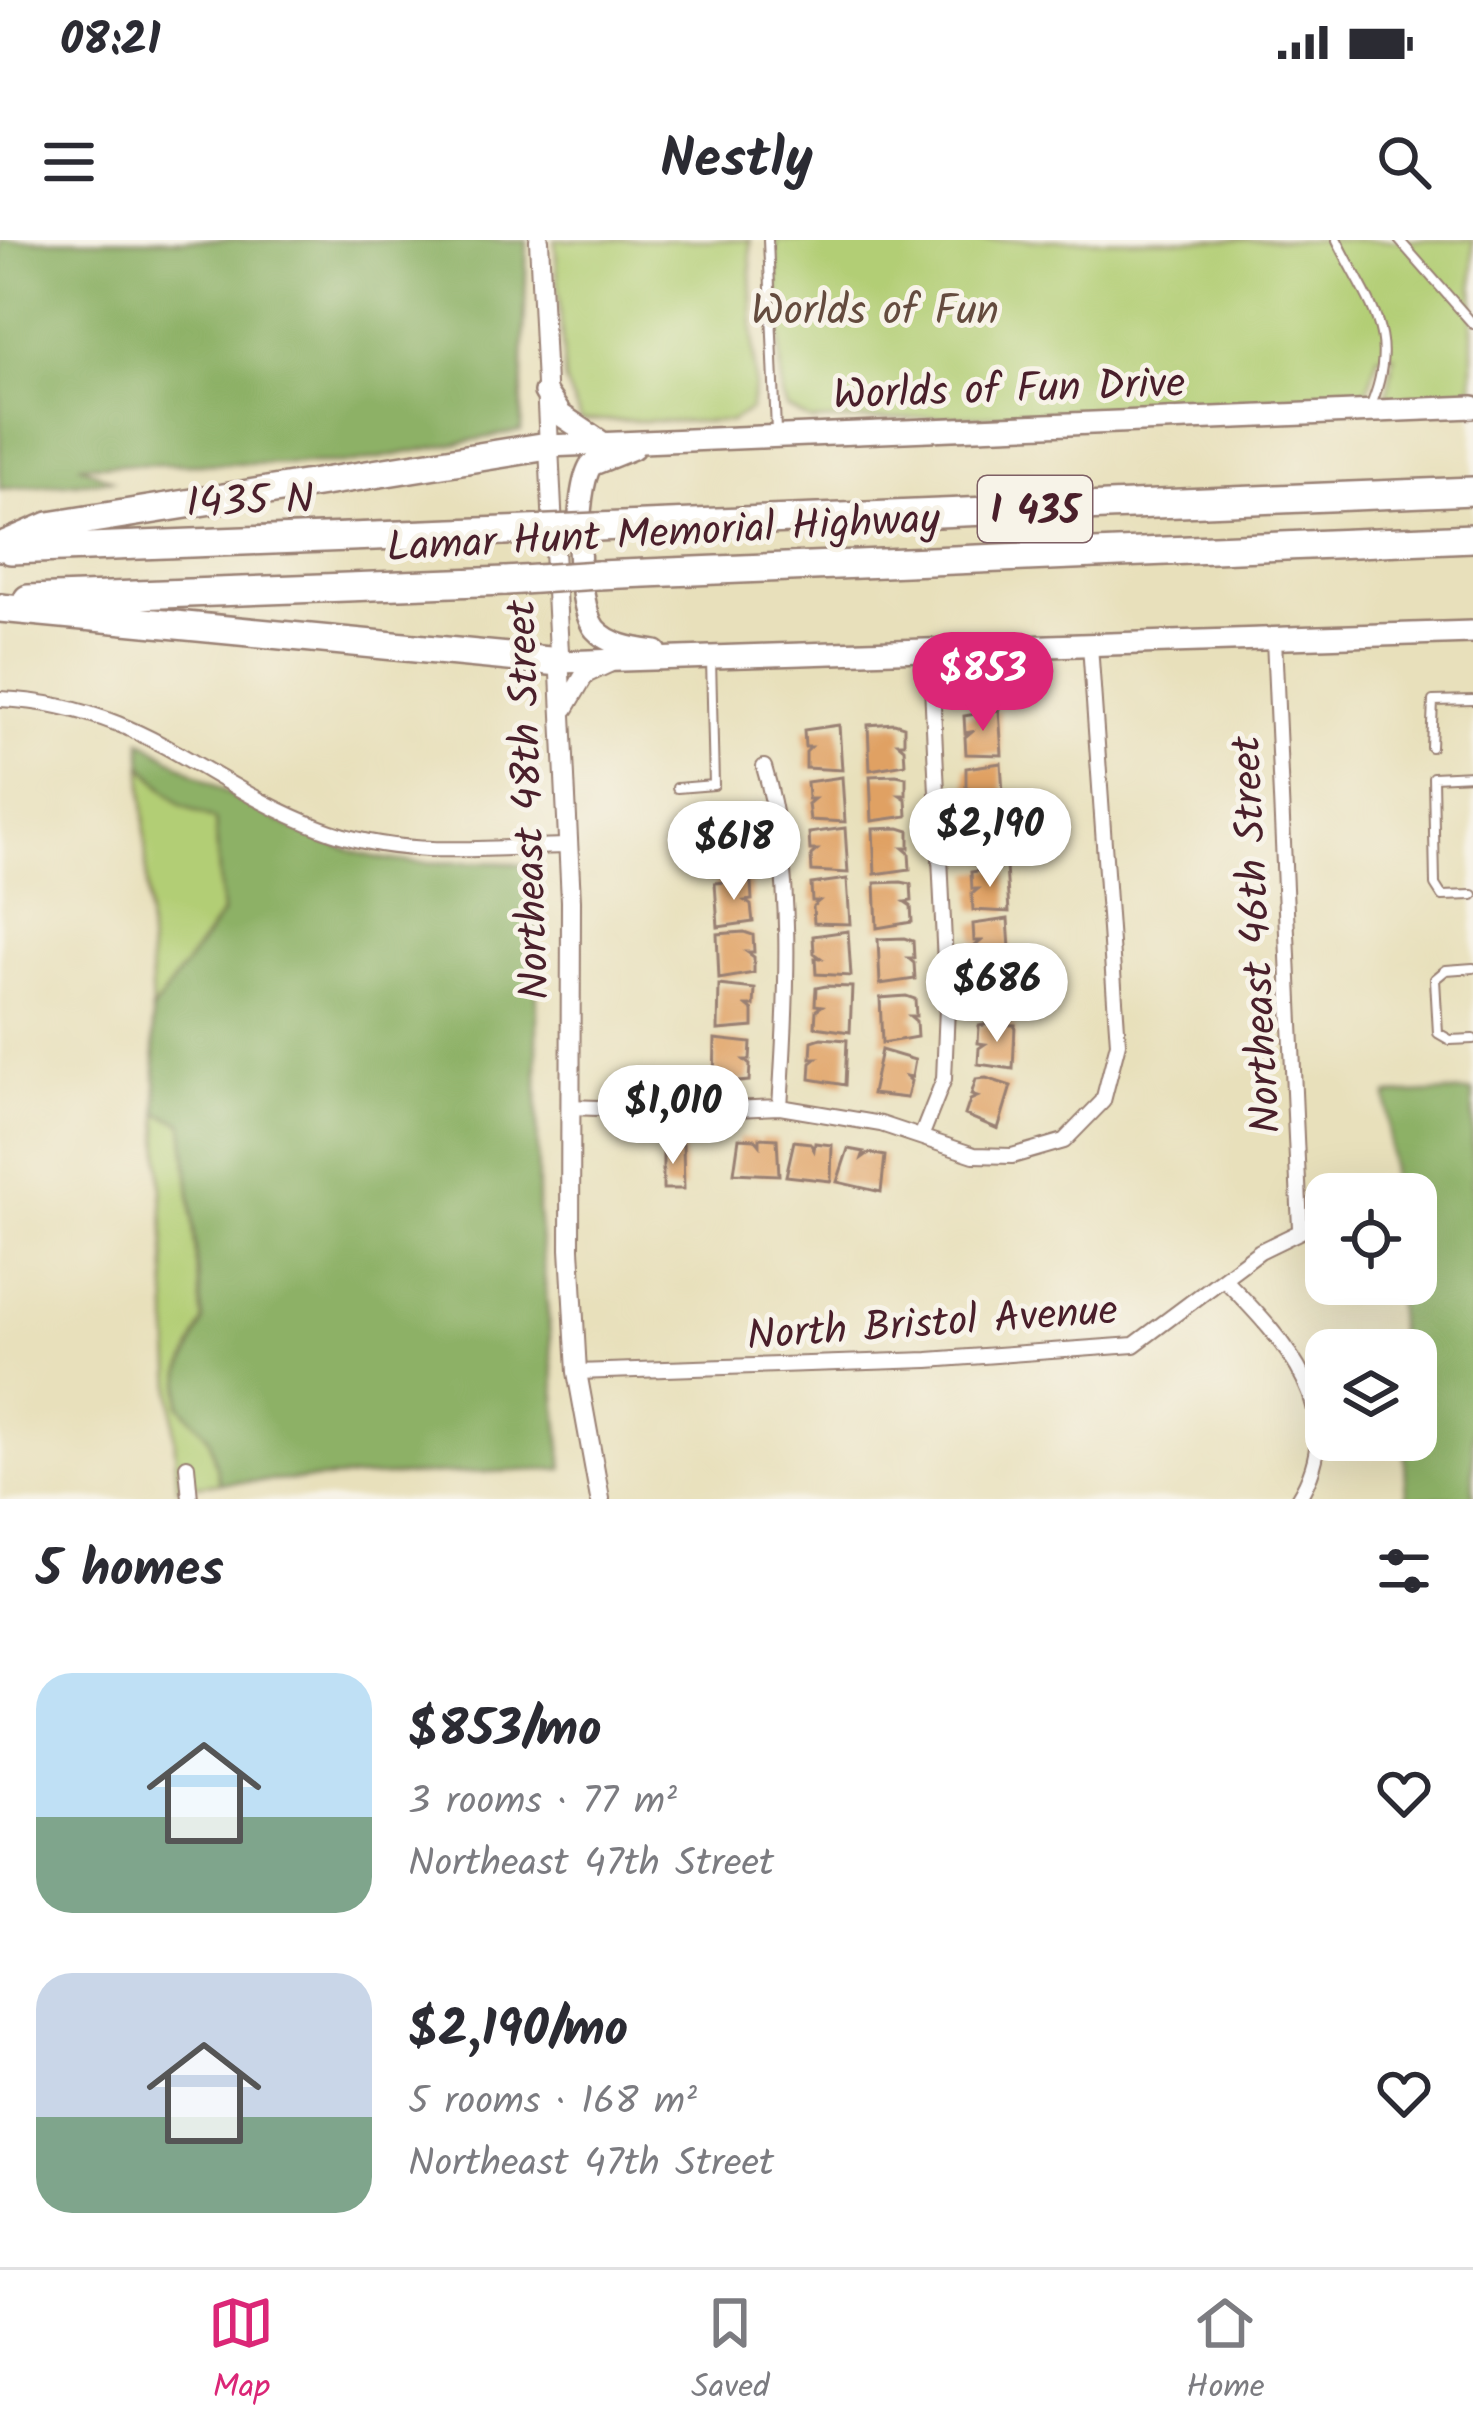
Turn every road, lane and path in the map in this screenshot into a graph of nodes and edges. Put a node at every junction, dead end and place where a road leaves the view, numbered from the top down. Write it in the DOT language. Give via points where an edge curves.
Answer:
graph roads {
  1 [pos="539,240"];
  2 [pos="768,240"];
  3 [pos="1337,240"];
  4 [pos="1399,240"];
  5 [pos="1473,324"];
  6 [pos="544,392"];
  7 [pos="1473,407"];
  8 [pos="1368,413"];
  9 [pos="776,433"];
  10 [pos="662,438"];
  11 [pos="602,442"];
  12 [pos="548,446"];
  13 [pos="1473,491"];
  14 [pos="504,531"];
  15 [pos="1473,538"];
  16 [pos="0,549"];
  17 [pos="0,604"];
  18 [pos="1473,632"];
  19 [pos="1274,639"];
  20 [pos="1090,645"];
  21 [pos="945,651"];
  22 [pos="918,652"];
  23 [pos="699,658"];
  24 [pos="560,662"];
  25 [pos="609,663"];
  26 [pos="932,685"];
  27 [pos="0,699"];
  28 [pos="1473,700"];
  29 [pos="563,712"];
  30 [pos="1431,747"];
  31 [pos="764,766"];
  32 [pos="1473,775"];
  33 [pos="677,788"];
  34 [pos="566,846"];
  35 [pos="1473,895"];
  36 [pos="1473,968"];
  37 [pos="1473,1039"];
  38 [pos="569,1107"];
  39 [pos="780,1107"];
  40 [pos="921,1137"];
  41 [pos="1305,1226"];
  42 [pos="1300,1228"];
  43 [pos="1224,1279"];
  44 [pos="577,1372"];
  45 [pos="187,1466"];
  46 [pos="190,1499"];
  47 [pos="600,1499"];
  48 [pos="1298,1499"];
  1 -- 6 [label="street, Northeast 48th Street"];
  2 -- 9 [label="lane"];
  3 -- 8 [label="lane" via="1386,345"];
  4 -- 5 [label="lane"];
  6 -- 11 [label="main road" via="561,415"];
  6 -- 12 [label="street, Northeast 48th Street"];
  7 -- 8 [label="main road, Worlds of Fun Drive"];
  8 -- 9 [label="main road, Worlds of Fun Drive"];
  9 -- 10 [label="main road, Worlds of Fun Drive"];
  10 -- 11 [label="main road, Worlds of Fun Drive"];
  10 -- 23 [label="main road" via="609,455 585,474 584,600 593,626 609,640"];
  11 -- 12 [label="main road, Worlds of Fun Drive"];
  12 -- 16 [label="highway" via="49,526"];
  12 -- 24 [label="street, Northeast 48th Street"];
  13 -- 14 [label="highway, Lamar Hunt Memorial Highway / I 435, bridge"];
  14 -- 16 [label="highway, I435 N / I 435"];
  15 -- 17 [label="highway, Lamar Hunt Memorial Highway / I 435, bridge"];
  17 -- 24 [label="highway"];
  18 -- 19 [label="main road"];
  19 -- 20 [label="main road"];
  19 -- 42 [label="street, Northeast 46th Street"];
  20 -- 21 [label="main road"];
  20 -- 40 [label="street" via="1118,1043 1103,1101 1064,1141 1012,1156 974,1155"];
  21 -- 22 [label="main road"];
  21 -- 26 [label="street"];
  22 -- 23 [label="main road"];
  22 -- 26 [label="street"];
  23 -- 25 [label="main road"];
  23 -- 33 [label="lane" via="714,785"];
  24 -- 25 [label="main road"];
  24 -- 29 [label="street, Northeast 48th Street"];
  25 -- 29 [label="street" via="585,674"];
  26 -- 40 [label="street" via="946,1007 944,1079"];
  27 -- 34 [label="street" via="127,725 289,814 353,839 421,850"];
  28 -- 30 [label="lane" via="1433,701"];
  29 -- 34 [label="street, Northeast 48th Street"];
  31 -- 39 [label="street" via="776,807 785,976"];
  32 -- 35 [label="lane" via="1433,777 1435,885 1442,896"];
  34 -- 38 [label="street, Northeast 48th Street"];
  36 -- 37 [label="lane" via="1435,979 1438,1033"];
  38 -- 39 [label="street"];
  38 -- 44 [label="street, Northeast 48th Street"];
  39 -- 40 [label="street"];
  41 -- 42 [label="street, North Bristol Avenue"];
  42 -- 43 [label="street, North Bristol Avenue"];
  43 -- 44 [label="street, North Bristol Avenue" via="1134,1345"];
  43 -- 48 [label="street" via="1263,1318 1318,1412 1320,1453"];
  44 -- 47 [label="street, Northeast 48th Street"];
  45 -- 46 [label="street"];
}
